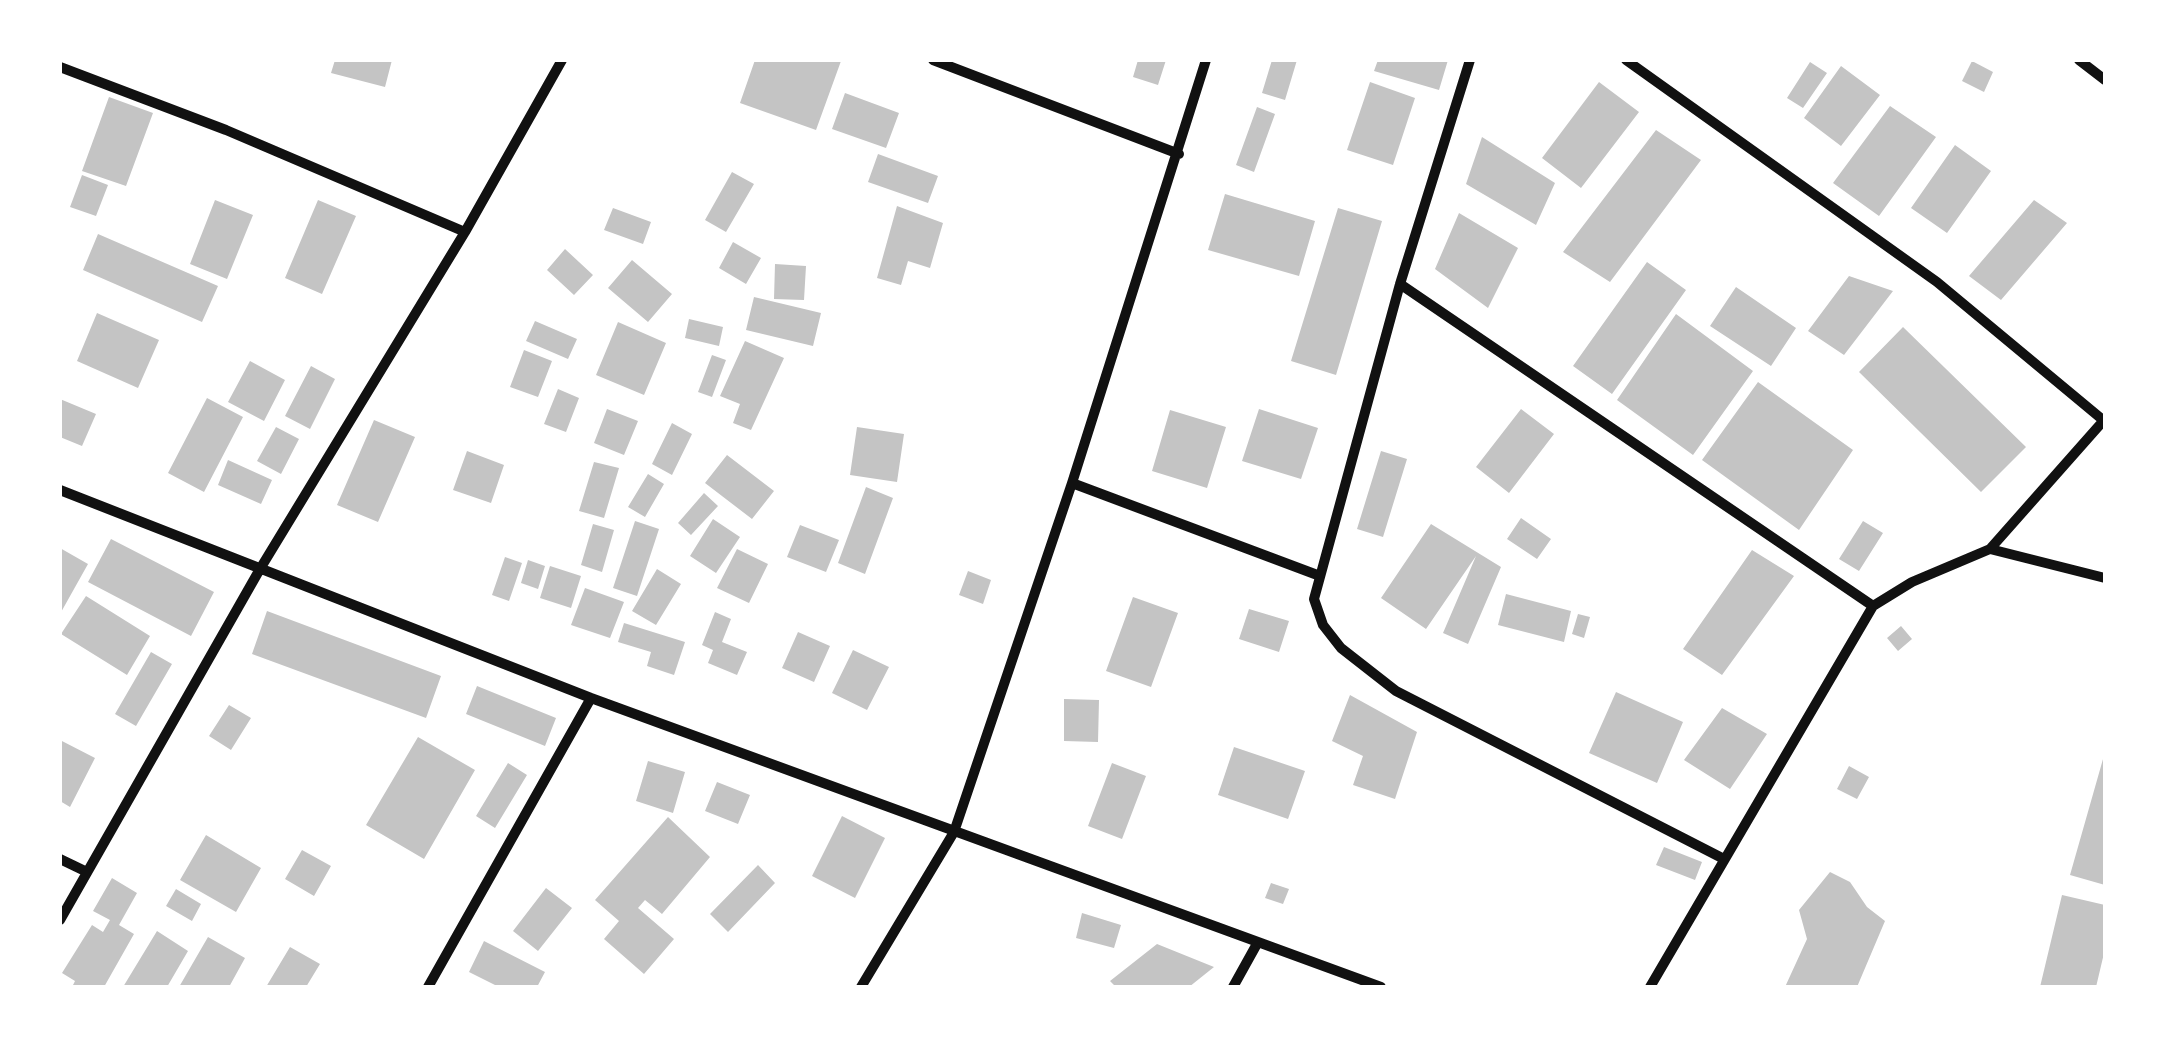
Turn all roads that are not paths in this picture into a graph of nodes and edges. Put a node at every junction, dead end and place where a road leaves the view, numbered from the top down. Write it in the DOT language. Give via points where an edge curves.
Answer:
graph roads {
  1 [pos="562,60"];
  2 [pos="933,60"];
  3 [pos="1206,60"];
  4 [pos="1470,60"];
  5 [pos="1626,60"];
  6 [pos="2080,60"];
  7 [pos="60,67"];
  8 [pos="2105,80"];
  9 [pos="1178,154"];
  10 [pos="465,232"];
  11 [pos="1400,284"];
  12 [pos="2104,420"];
  13 [pos="1072,483"];
  14 [pos="60,490"];
  15 [pos="1990,549"];
  16 [pos="260,569"];
  17 [pos="1320,576"];
  18 [pos="2105,578"];
  19 [pos="1874,606"];
  20 [pos="591,698"];
  21 [pos="954,832"];
  22 [pos="60,859"];
  23 [pos="1724,859"];
  24 [pos="86,872"];
  25 [pos="60,920"];
  26 [pos="1258,942"];
  27 [pos="428,987"];
  28 [pos="860,987"];
  29 [pos="1232,987"];
  30 [pos="1382,987"];
  31 [pos="1650,987"];
  1 -- 10 [label="street"];
  2 -- 9 [label="street"];
  3 -- 9 [label="street"];
  4 -- 11 [label="street"];
  5 -- 12 [label="street" via="1937,282"];
  6 -- 8 [label="street"];
  7 -- 10 [label="street"];
  9 -- 13 [label="street"];
  10 -- 16 [label="street"];
  11 -- 17 [label="street"];
  11 -- 19 [label="street"];
  12 -- 15 [label="street"];
  13 -- 17 [label="street"];
  13 -- 21 [label="street"];
  14 -- 16 [label="street"];
  15 -- 18 [label="street"];
  15 -- 19 [label="street"];
  16 -- 20 [label="street"];
  16 -- 24 [label="street"];
  17 -- 23 [label="street" via="1314,600 1323,625 1341,648 1396,690"];
  19 -- 23 [label="street"];
  20 -- 21 [label="street"];
  20 -- 27 [label="street"];
  21 -- 26 [label="street"];
  21 -- 28 [label="street"];
  22 -- 24 [label="street"];
  23 -- 31 [label="street"];
  24 -- 25 [label="street"];
  26 -- 29 [label="street"];
  26 -- 30 [label="street"];
}
